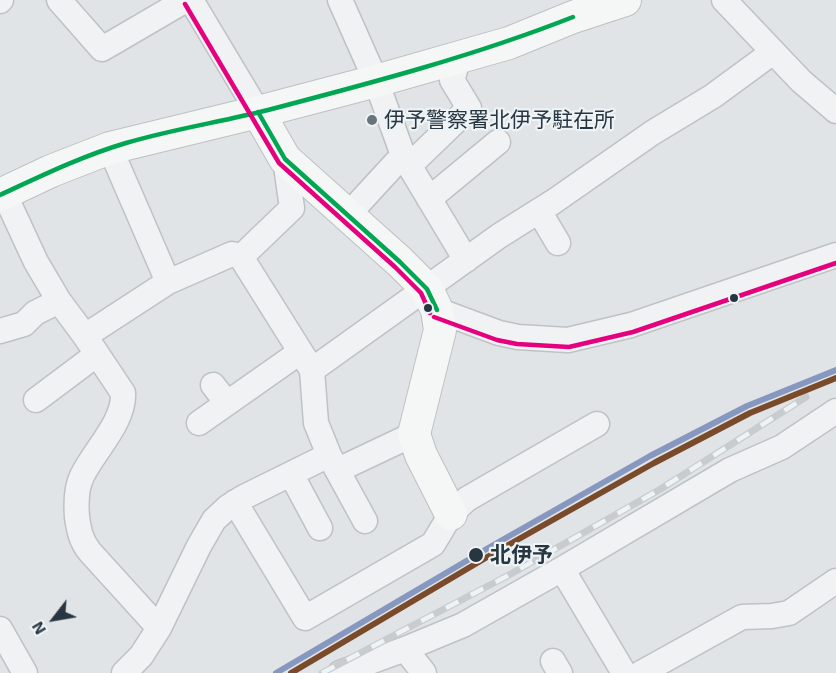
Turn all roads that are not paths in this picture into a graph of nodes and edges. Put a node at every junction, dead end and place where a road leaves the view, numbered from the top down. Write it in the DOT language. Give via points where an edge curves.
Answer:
graph roads {
  1 [pos="59,0"];
  2 [pos="186,0"];
  3 [pos="191,0"];
  4 [pos="340,0"];
  5 [pos="625,0"];
  6 [pos="724,0"];
  7 [pos="773,52"];
  8 [pos="448,59"];
  9 [pos="376,81"];
  10 [pos="836,111"];
  11 [pos="258,112"];
  12 [pos="498,142"];
  13 [pos="110,148"];
  14 [pos="285,159"];
  15 [pos="406,161"];
  16 [pos="2,194"];
  17 [pos="429,199"];
  18 [pos="539,211"];
  19 [pos="347,216"];
  20 [pos="558,243"];
  21 [pos="836,255"];
  22 [pos="241,257"];
  23 [pos="466,260"];
  24 [pos="168,282"];
  25 [pos="432,300"];
  26 [pos="58,302"];
  27 [pos="0,331"];
  28 [pos="90,345"];
  29 [pos="306,361"];
  30 [pos="36,400"];
  31 [pos="836,411"];
  32 [pos="199,423"];
  33 [pos="597,424"];
  34 [pos="414,434"];
  35 [pos="333,463"];
  36 [pos="291,474"];
  37 [pos="235,502"];
  38 [pos="451,514"];
  39 [pos="365,521"];
  40 [pos="320,528"];
  41 [pos="562,569"];
  42 [pos="836,581"];
  43 [pos="159,628"];
  44 [pos="0,629"];
  45 [pos="405,649"];
  46 [pos="25,673"];
  47 [pos="124,673"];
  48 [pos="340,673"];
  49 [pos="424,673"];
  50 [pos="624,673"];
  51 [pos="640,673"];
  1 -- 2 [label="street" via="102,49"];
  3 -- 11 [label="street"];
  4 -- 9 [label="street"];
  5 -- 8 [label="main road" via="509,43"];
  6 -- 7 [label="street"];
  7 -- 10 [label="street"];
  7 -- 18 [label="street"];
  8 -- 9 [label="main road"];
  8 -- 15 [label="street" via="455,71 452,80 469,108"];
  9 -- 11 [label="main road"];
  9 -- 15 [label="street"];
  11 -- 13 [label="main road"];
  11 -- 14 [label="main road"];
  12 -- 17 [label="street"];
  13 -- 16 [label="main road"];
  13 -- 24 [label="street"];
  14 -- 19 [label="main road"];
  14 -- 22 [label="street" via="292,208"];
  15 -- 17 [label="street"];
  15 -- 19 [label="street"];
  16 -- 26 [label="street"];
  17 -- 23 [label="street"];
  18 -- 20 [label="street"];
  18 -- 23 [label="street"];
  19 -- 25 [label="main road" via="400,262"];
  21 -- 25 [label="street" via="631,325 568,340 499,333"];
  22 -- 24 [label="street" via="232,254"];
  22 -- 29 [label="street"];
  23 -- 25 [label="street"];
  24 -- 28 [label="street"];
  25 -- 29 [label="street"];
  25 -- 34 [label="main road" via="440,330"];
  26 -- 27 [label="street" via="35,313 24,324"];
  26 -- 28 [label="street"];
  28 -- 30 [label="street"];
  28 -- 43 [label="street" via="123,393 124,404 81,477 78,528 90,552"];
  29 -- 32 [label="street" via="220,394"];
  29 -- 35 [label="street" via="316,423"];
  31 -- 41 [label="street" via="782,447 730,470"];
  33 -- 38 [label="street" via="467,499"];
  34 -- 35 [label="street"];
  34 -- 38 [label="main road"];
  35 -- 36 [label="street"];
  35 -- 39 [label="street"];
  36 -- 37 [label="street"];
  36 -- 40 [label="street"];
  37 -- 38 [label="street" via="305,618 433,544"];
  37 -- 43 [label="street" via="214,520"];
  41 -- 45 [label="street" via="463,625"];
  41 -- 50 [label="street"];
  42 -- 51 [label="street" via="789,613 742,617"];
  43 -- 47 [label="street"];
  44 -- 46 [label="street"];
  45 -- 48 [label="street"];
  45 -- 49 [label="street"];
}
